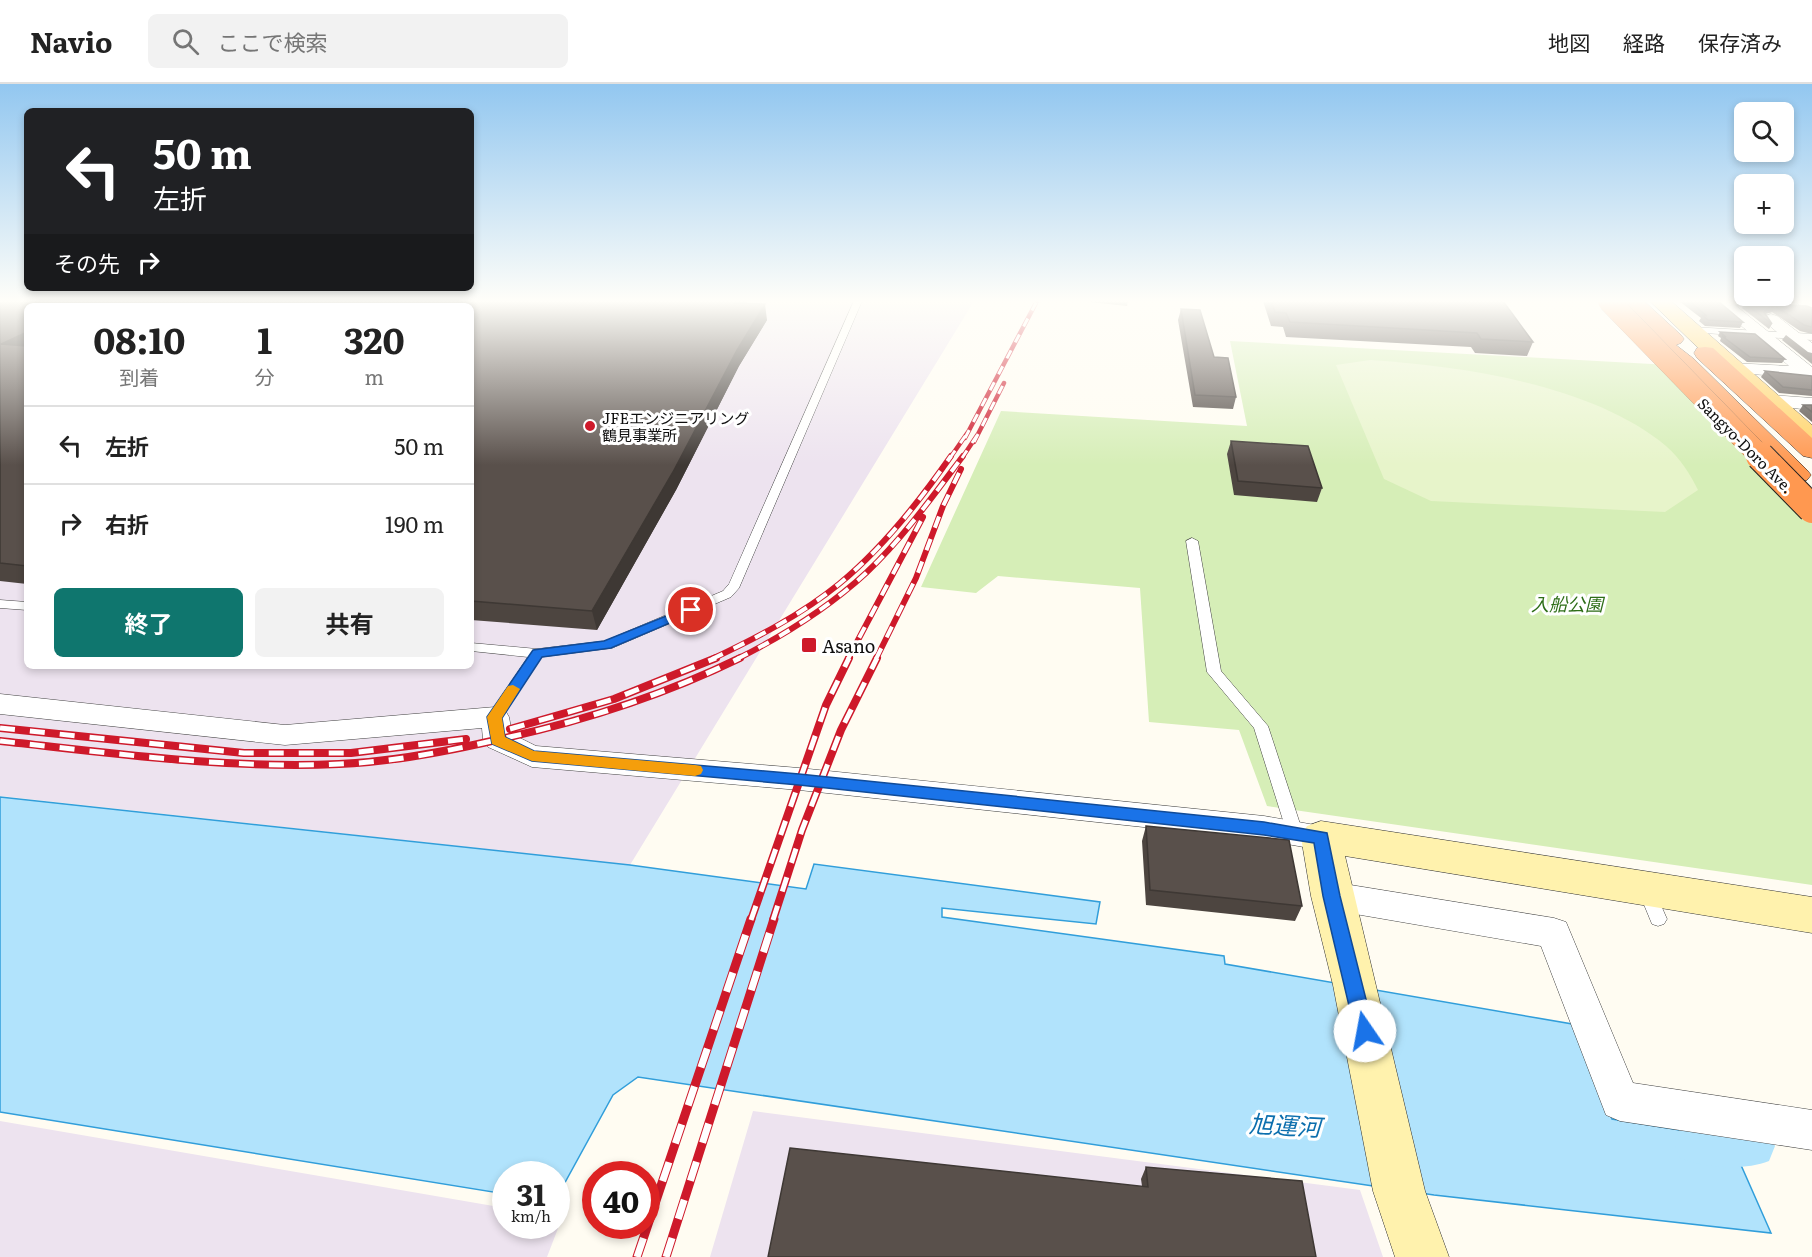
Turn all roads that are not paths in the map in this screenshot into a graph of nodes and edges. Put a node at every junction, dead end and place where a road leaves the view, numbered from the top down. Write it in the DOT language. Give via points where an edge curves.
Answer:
graph roads {
  1 [pos="834,356"];
  2 [pos="1665,356"];
  3 [pos="1680,356"];
  4 [pos="1706,356"];
  5 [pos="1719,356"];
  6 [pos="1788,356"];
  7 [pos="1732,368"];
  8 [pos="1811,374"];
  9 [pos="1770,401"];
  10 [pos="1812,404"];
  11 [pos="1806,451"];
  12 [pos="1812,489"];
  13 [pos="1812,510"];
  14 [pos="1192,541"];
  15 [pos="0,604"];
  16 [pos="24,606"];
  17 [pos="474,647"];
  18 [pos="537,653"];
  19 [pos="0,705"];
  20 [pos="495,717"];
  21 [pos="1308,835"];
  22 [pos="1332,896"];
  23 [pos="1812,915"];
  24 [pos="1812,1130"];
  25 [pos="1422,1257"];
  1 -- 18 [label="lane" via="735,585 727,594 607,645"];
  2 -- 13 [label="main road, Sangyo-Doro Ave."];
  3 -- 11 [label="highway"];
  4 -- 11 [label="highway"];
  5 -- 7 [label="main road"];
  6 -- 8 [label="street"];
  7 -- 8 [label="street"];
  7 -- 9 [label="main road"];
  9 -- 10 [label="street"];
  9 -- 11 [label="main road"];
  11 -- 12 [label="highway"];
  14 -- 21 [label="lane" via="1214,672 1261,726"];
  15 -- 16 [label="lane"];
  17 -- 18 [label="lane"];
  18 -- 20 [label="lane"];
  19 -- 20 [label="street" via="285,735"];
  20 -- 21 [label="street" via="498,740 532,756 790,778"];
  21 -- 22 [label="street"];
  21 -- 23 [label="street" via="1652,904"];
  22 -- 24 [label="street" via="1554,933 1620,1101"];
  22 -- 25 [label="street" via="1399,1191"];
}
